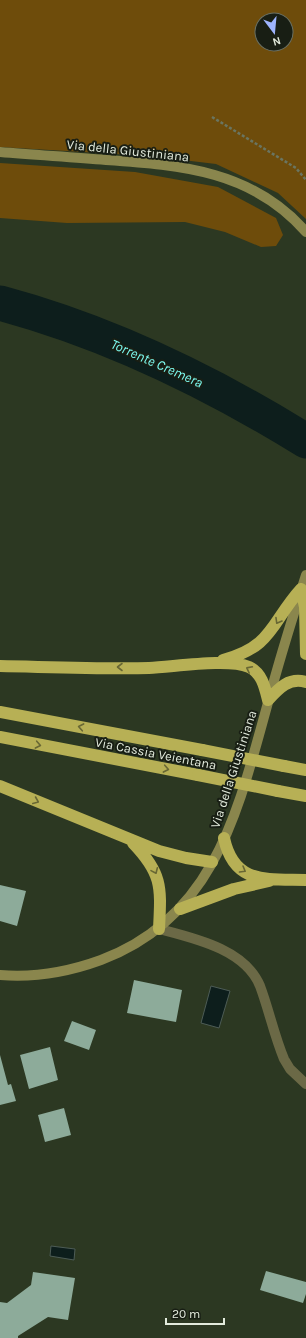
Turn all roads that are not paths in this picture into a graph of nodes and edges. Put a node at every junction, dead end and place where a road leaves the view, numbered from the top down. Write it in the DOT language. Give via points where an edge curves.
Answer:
graph roads {
  1 [pos="0,152"];
  2 [pos="306,232"];
  3 [pos="306,575"];
  4 [pos="301,590"];
  5 [pos="306,654"];
  6 [pos="213,663"];
  7 [pos="0,666"];
  8 [pos="306,682"];
  9 [pos="268,700"];
  10 [pos="0,712"];
  11 [pos="0,737"];
  12 [pos="306,770"];
  13 [pos="0,786"];
  14 [pos="306,796"];
  15 [pos="224,838"];
  16 [pos="131,840"];
  17 [pos="212,862"];
  18 [pos="275,879"];
  19 [pos="306,880"];
  20 [pos="180,909"];
  21 [pos="159,929"];
  22 [pos="0,975"];
  23 [pos="306,1084"];
  1 -- 2 [label="street, Via della Giustiniana" via="156,163 215,174 258,193 289,215"];
  3 -- 4 [label="street, Via della Giustiniana"];
  4 -- 5 [label="highway"];
  4 -- 6 [label="highway, one-way" via="264,640 243,653"];
  4 -- 9 [label="street, Via della Giustiniana"];
  6 -- 7 [label="highway, one-way" via="147,668"];
  9 -- 6 [label="highway, one-way" via="262,680 253,670 233,663"];
  8 -- 9 [label="highway" via="297,680 286,683"];
  9 -- 15 [label="street, Via della Giustiniana" via="252,763"];
  12 -- 10 [label="highway, Via Cassia Veientana, one-way, bridge"];
  11 -- 14 [label="highway, Via Cassia Veientana, one-way, bridge"];
  13 -- 16 [label="highway, one-way"];
  15 -- 17 [label="street, Via della Giustiniana"];
  15 -- 18 [label="highway, one-way" via="229,856 240,869 255,876"];
  16 -- 17 [label="highway" via="168,853"];
  16 -- 21 [label="highway, one-way" via="151,862 157,874 160,892"];
  17 -- 20 [label="street, Via della Giustiniana"];
  18 -- 19 [label="highway"];
  18 -- 20 [label="highway"];
  20 -- 21 [label="street, Via della Giustiniana"];
  21 -- 22 [label="street, Via della Giustiniana" via="126,949 84,966 39,975"];
  21 -- 23 [label="street" via="230,953 250,970 259,984 284,1059 290,1069"];
}
